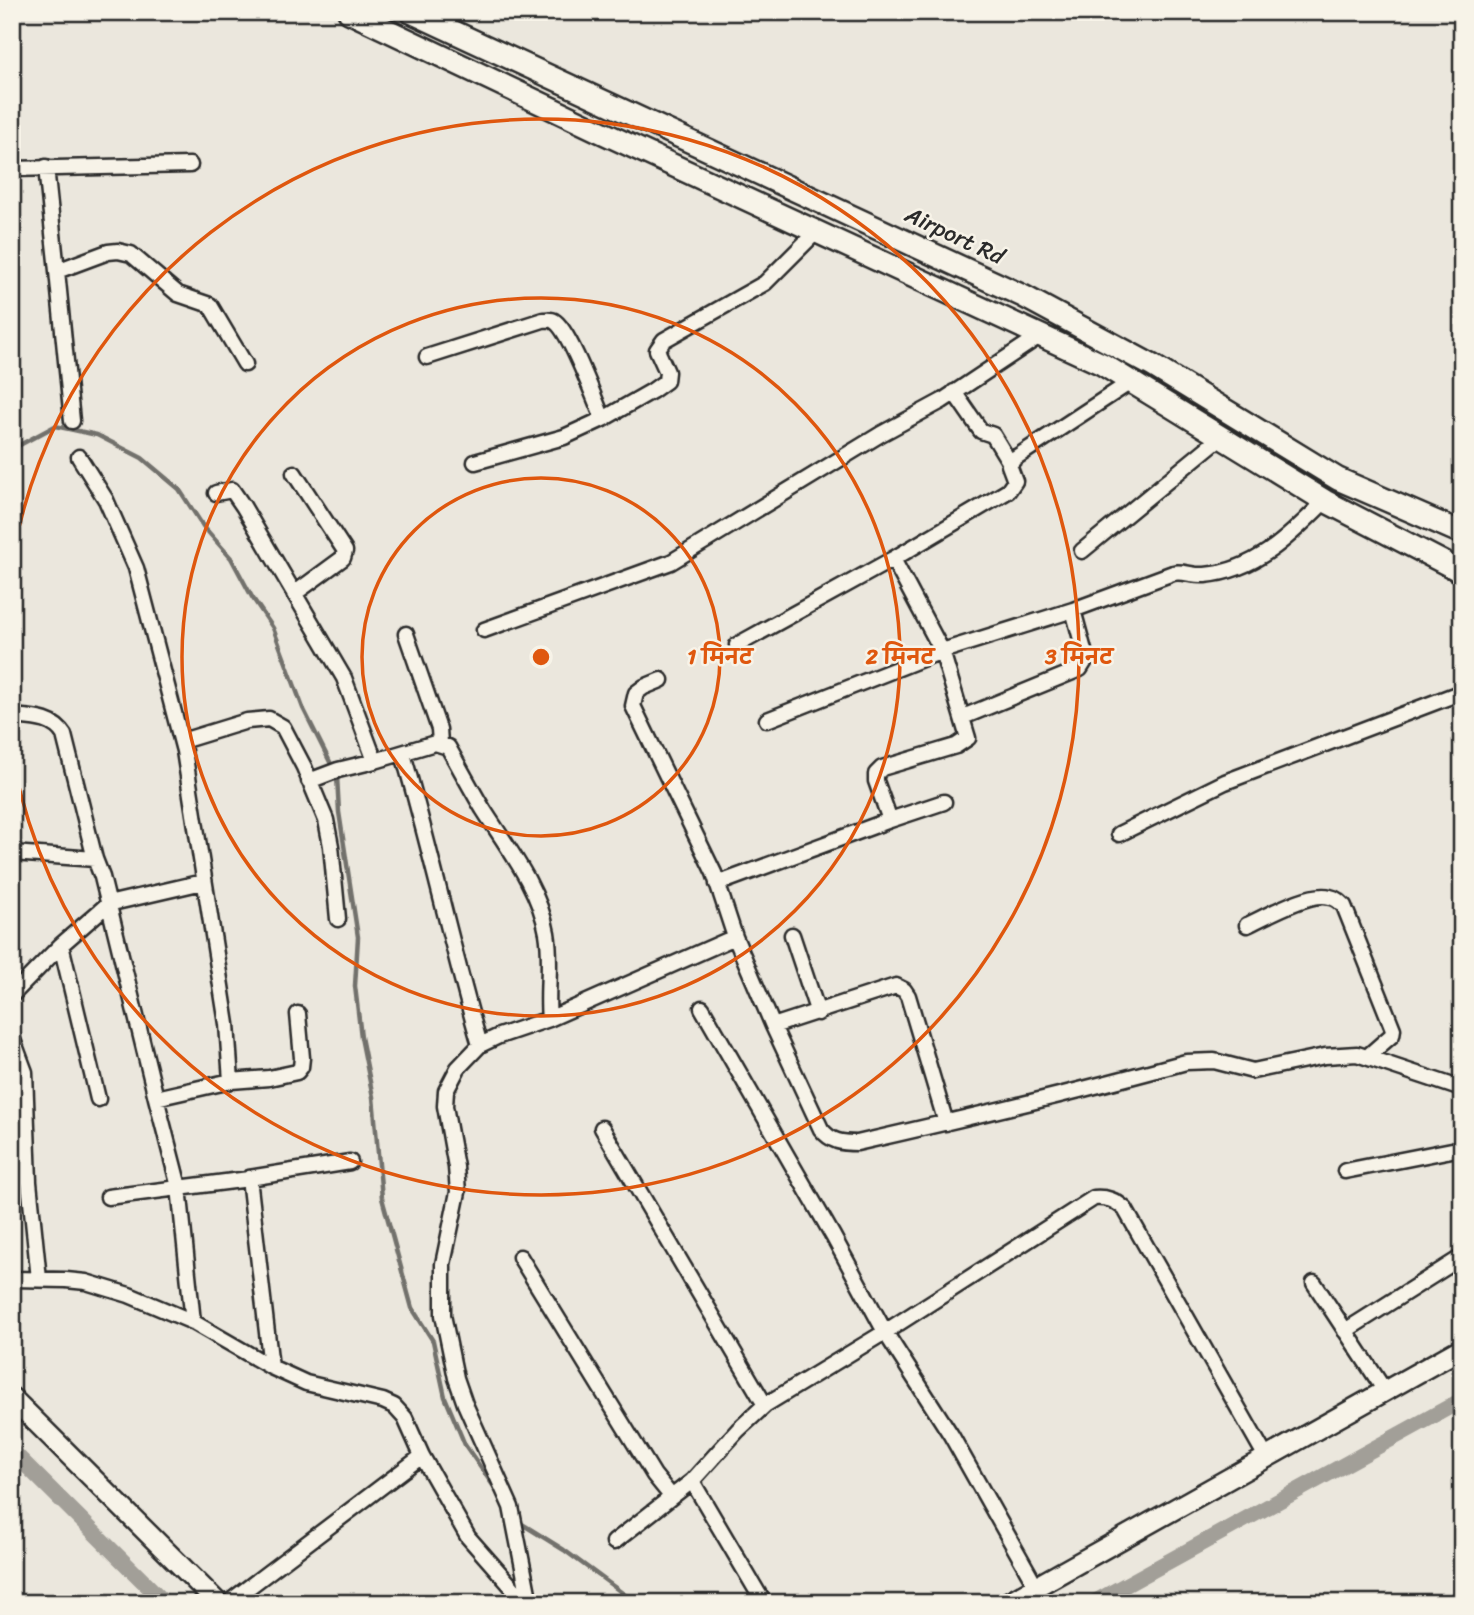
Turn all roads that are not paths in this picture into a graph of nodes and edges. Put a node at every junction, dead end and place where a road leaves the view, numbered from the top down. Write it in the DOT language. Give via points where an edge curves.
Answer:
graph roads {
  1 [pos="349,12"];
  2 [pos="411,12"];
  3 [pos="190,164"];
  4 [pos="46,167"];
  5 [pos="12,169"];
  6 [pos="816,232"];
  7 [pos="57,271"];
  8 [pos="1041,335"];
  9 [pos="427,357"];
  10 [pos="246,364"];
  11 [pos="1132,381"];
  12 [pos="954,393"];
  13 [pos="603,419"];
  14 [pos="72,421"];
  15 [pos="1221,437"];
  16 [pos="79,457"];
  17 [pos="475,462"];
  18 [pos="1010,463"];
  19 [pos="293,473"];
  20 [pos="216,493"];
  21 [pos="1325,501"];
  22 [pos="1462,533"];
  23 [pos="1082,551"];
  24 [pos="893,559"];
  25 [pos="1462,572"];
  26 [pos="294,593"];
  27 [pos="1073,610"];
  28 [pos="484,630"];
  29 [pos="406,634"];
  30 [pos="737,645"];
  31 [pos="942,652"];
  32 [pos="661,680"];
  33 [pos="1462,692"];
  34 [pos="12,716"];
  35 [pos="963,716"];
  36 [pos="767,720"];
  37 [pos="182,741"];
  38 [pos="440,743"];
  39 [pos="403,754"];
  40 [pos="375,761"];
  41 [pos="312,779"];
  42 [pos="944,802"];
  43 [pos="890,820"];
  44 [pos="1119,834"];
  45 [pos="12,853"];
  46 [pos="95,859"];
  47 [pos="203,881"];
  48 [pos="717,884"];
  49 [pos="108,904"];
  50 [pos="338,919"];
  51 [pos="1247,925"];
  52 [pos="792,935"];
  53 [pos="735,937"];
  54 [pos="61,945"];
  55 [pos="12,995"];
  56 [pos="702,1008"];
  57 [pos="818,1013"];
  58 [pos="298,1014"];
  59 [pos="549,1019"];
  60 [pos="773,1026"];
  61 [pos="12,1037"];
  62 [pos="480,1045"];
  63 [pos="1367,1056"];
  64 [pos="231,1081"];
  65 [pos="1462,1089"];
  66 [pos="156,1098"];
  67 [pos="98,1099"];
  68 [pos="946,1123"];
  69 [pos="602,1128"];
  70 [pos="1462,1148"];
  71 [pos="350,1162"];
  72 [pos="1345,1171"];
  73 [pos="249,1179"];
  74 [pos="179,1186"];
  75 [pos="108,1197"];
  76 [pos="520,1257"];
  77 [pos="1462,1257"];
  78 [pos="12,1279"];
  79 [pos="38,1279"];
  80 [pos="1314,1283"];
  81 [pos="193,1322"];
  82 [pos="1345,1331"];
  83 [pos="886,1332"];
  84 [pos="1462,1348"];
  85 [pos="271,1367"];
  86 [pos="1385,1391"];
  87 [pos="12,1398"];
  88 [pos="765,1405"];
  89 [pos="422,1456"];
  90 [pos="1266,1457"];
  91 [pos="692,1481"];
  92 [pos="671,1496"];
  93 [pos="614,1542"];
  94 [pos="1036,1586"];
  95 [pos="761,1598"];
  96 [pos="218,1603"];
  97 [pos="228,1603"];
  98 [pos="528,1603"];
  99 [pos="1007,1603"];
  1 -- 6 [label="main road"];
  2 -- 22 [label="main road, Airport Rd" via="1023,296 1153,366 1338,479"];
  3 -- 4 [label="street"];
  4 -- 5 [label="street"];
  4 -- 7 [label="street"];
  6 -- 8 [label="main road"];
  6 -- 13 [label="street" via="765,283 664,340 657,350 666,381"];
  7 -- 10 [label="street" via="108,252 131,254 178,294 210,305"];
  7 -- 14 [label="street"];
  8 -- 11 [label="main road"];
  8 -- 12 [label="street"];
  9 -- 13 [label="street" via="543,320 555,321 580,364"];
  11 -- 15 [label="main road"];
  11 -- 18 [label="street"];
  12 -- 18 [label="street" via="981,432 993,436"];
  12 -- 28 [label="street" via="671,562"];
  13 -- 17 [label="street" via="564,436"];
  15 -- 21 [label="main road"];
  15 -- 23 [label="street"];
  16 -- 37 [label="street" via="106,500 136,568"];
  18 -- 24 [label="street" via="1015,481 1008,491"];
  19 -- 26 [label="street" via="345,551 343,558"];
  20 -- 26 [label="street" via="234,492"];
  21 -- 25 [label="main road"];
  21 -- 27 [label="street" via="1269,553 1245,564 1205,575 1172,573"];
  24 -- 30 [label="street"];
  24 -- 31 [label="street"];
  26 -- 40 [label="street" via="347,685"];
  27 -- 31 [label="street"];
  27 -- 35 [label="street" via="1085,654 1080,669"];
  29 -- 38 [label="street"];
  31 -- 35 [label="street"];
  31 -- 36 [label="street"];
  32 -- 48 [label="street" via="635,693 633,706"];
  33 -- 44 [label="street" via="1224,782"];
  34 -- 46 [label="street" via="51,722 60,728"];
  35 -- 43 [label="street" via="968,734 965,742 878,771 876,781"];
  37 -- 41 [label="street" via="269,719 288,733"];
  37 -- 47 [label="street"];
  38 -- 39 [label="street"];
  38 -- 59 [label="street" via="449,747 531,888 547,930"];
  39 -- 40 [label="street"];
  39 -- 62 [label="street"];
  40 -- 41 [label="street"];
  41 -- 50 [label="street" via="329,835"];
  42 -- 43 [label="street"];
  43 -- 48 [label="street"];
  45 -- 46 [label="street"];
  46 -- 49 [label="street"];
  47 -- 49 [label="street"];
  47 -- 64 [label="street"];
  48 -- 53 [label="street"];
  49 -- 54 [label="street"];
  49 -- 66 [label="street"];
  51 -- 63 [label="street" via="1312,897 1338,900 1393,1025 1392,1035"];
  52 -- 57 [label="street"];
  53 -- 59 [label="street"];
  53 -- 60 [label="street"];
  54 -- 55 [label="street"];
  54 -- 67 [label="street"];
  56 -- 83 [label="street"];
  57 -- 60 [label="street"];
  57 -- 68 [label="street" via="896,986 904,989"];
  58 -- 64 [label="street" via="302,1058 297,1072"];
  59 -- 62 [label="street"];
  60 -- 68 [label="street" via="827,1137 856,1143"];
  61 -- 79 [label="street" via="25,1072"];
  62 -- 98 [label="street" via="452,1076 446,1091 458,1192 443,1264 443,1315 465,1404 511,1507"];
  63 -- 65 [label="street"];
  63 -- 68 [label="street" via="1325,1056 1253,1070 1214,1061 1186,1062"];
  64 -- 66 [label="street"];
  66 -- 74 [label="street"];
  69 -- 88 [label="street"];
  70 -- 72 [label="street"];
  71 -- 73 [label="street"];
  73 -- 74 [label="street"];
  73 -- 85 [label="street"];
  74 -- 75 [label="street"];
  74 -- 81 [label="street"];
  76 -- 92 [label="street"];
  77 -- 82 [label="street"];
  78 -- 79 [label="street"];
  79 -- 81 [label="street" via="97,1286"];
  80 -- 82 [label="street"];
  81 -- 85 [label="street"];
  82 -- 86 [label="street"];
  83 -- 88 [label="street"];
  83 -- 90 [label="street" via="1094,1198 1103,1197 1125,1209"];
  83 -- 94 [label="street" via="951,1435"];
  84 -- 86 [label="street"];
  85 -- 89 [label="street" via="306,1383 394,1406 405,1418"];
  86 -- 90 [label="street"];
  87 -- 96 [label="street"];
  88 -- 91 [label="street"];
  89 -- 97 [label="street"];
  89 -- 98 [label="street" via="468,1537"];
  90 -- 94 [label="street"];
  91 -- 92 [label="street"];
  91 -- 95 [label="street"];
  92 -- 93 [label="street"];
  94 -- 99 [label="street"];
}
